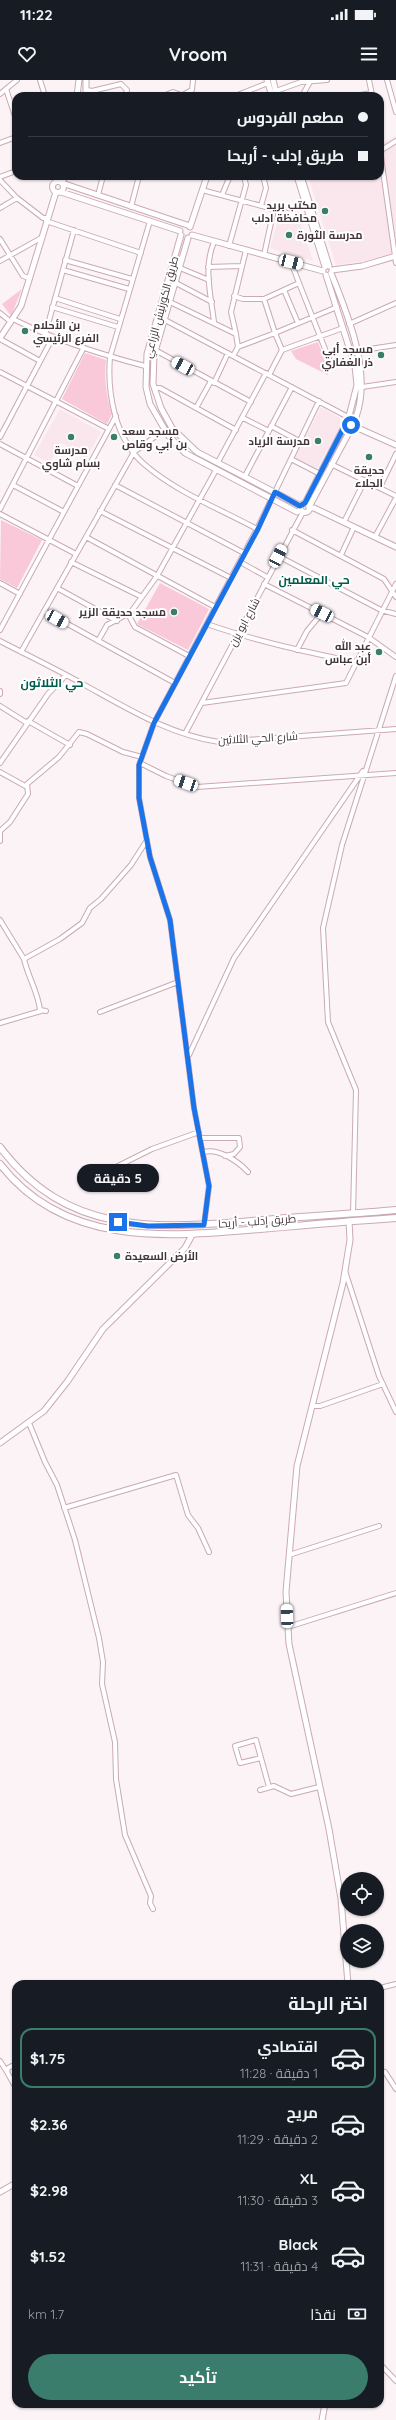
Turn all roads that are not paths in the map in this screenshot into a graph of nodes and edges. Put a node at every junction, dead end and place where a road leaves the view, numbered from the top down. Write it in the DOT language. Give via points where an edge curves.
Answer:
graph roads {
  1 [pos="17,80"];
  2 [pos="40,80"];
  3 [pos="79,80"];
  4 [pos="86,80"];
  5 [pos="193,80"];
  6 [pos="327,80"];
  7 [pos="369,80"];
  8 [pos="387,80"];
  9 [pos="269,81"];
  10 [pos="310,81"];
  11 [pos="6,89"];
  12 [pos="87,90"];
  13 [pos="44,92"];
  14 [pos="78,92"];
  15 [pos="126,92"];
  16 [pos="188,92"];
  17 [pos="244,92"];
  18 [pos="271,92"];
  19 [pos="276,92"];
  20 [pos="279,92"];
  21 [pos="304,92"];
  22 [pos="371,92"];
  23 [pos="0,94"];
  24 [pos="12,107"];
  25 [pos="396,112"];
  26 [pos="12,138"];
  27 [pos="0,142"];
  28 [pos="396,142"];
  29 [pos="384,149"];
  30 [pos="12,172"];
  31 [pos="0,177"];
  32 [pos="384,177"];
  33 [pos="0,180"];
  34 [pos="56,180"];
  35 [pos="63,180"];
  36 [pos="102,180"];
  37 [pos="138,180"];
  38 [pos="206,180"];
  39 [pos="228,180"];
  40 [pos="245,180"];
  41 [pos="264,180"];
  42 [pos="298,180"];
  43 [pos="302,180"];
  44 [pos="56,183"];
  45 [pos="62,183"];
  46 [pos="202,190"];
  47 [pos="59,192"];
  48 [pos="98,195"];
  49 [pos="222,195"];
  50 [pos="17,198"];
  51 [pos="242,200"];
  52 [pos="261,206"];
  53 [pos="131,207"];
  54 [pos="0,208"];
  55 [pos="274,209"];
  56 [pos="310,219"];
  57 [pos="47,220"];
  58 [pos="150,222"];
  59 [pos="189,226"];
  60 [pos="74,230"];
  61 [pos="181,233"];
  62 [pos="190,236"];
  63 [pos="41,238"];
  64 [pos="0,239"];
  65 [pos="214,242"];
  66 [pos="229,246"];
  67 [pos="246,250"];
  68 [pos="141,253"];
  69 [pos="10,255"];
  70 [pos="264,255"];
  71 [pos="396,256"];
  72 [pos="65,260"];
  73 [pos="0,261"];
  74 [pos="291,262"];
  75 [pos="396,263"];
  76 [pos="241,266"];
  77 [pos="208,267"];
  78 [pos="180,268"];
  79 [pos="62,270"];
  80 [pos="328,270"];
  81 [pos="29,278"];
  82 [pos="132,279"];
  83 [pos="209,280"];
  84 [pos="176,283"];
  85 [pos="298,283"];
  86 [pos="130,289"];
  87 [pos="284,290"];
  88 [pos="234,296"];
  89 [pos="55,298"];
  90 [pos="264,299"];
  91 [pos="170,302"];
  92 [pos="212,302"];
  93 [pos="396,303"];
  94 [pos="52,307"];
  95 [pos="337,307"];
  96 [pos="0,313"];
  97 [pos="313,317"];
  98 [pos="120,319"];
  99 [pos="12,320"];
  100 [pos="165,320"];
  101 [pos="214,322"];
  102 [pos="298,323"];
  103 [pos="349,324"];
  104 [pos="118,327"];
  105 [pos="344,328"];
  106 [pos="275,332"];
  107 [pos="236,334"];
  108 [pos="45,335"];
  109 [pos="53,337"];
  110 [pos="321,337"];
  111 [pos="0,339"];
  112 [pos="396,345"];
  113 [pos="238,347"];
  114 [pos="83,349"];
  115 [pos="156,350"];
  116 [pos="282,350"];
  117 [pos="358,351"];
  118 [pos="228,353"];
  119 [pos="233,356"];
  120 [pos="110,357"];
  121 [pos="40,361"];
  122 [pos="330,364"];
  123 [pos="145,366"];
  124 [pos="0,372"];
  125 [pos="268,374"];
  126 [pos="212,382"];
  127 [pos="396,382"];
  128 [pos="27,387"];
  129 [pos="292,387"];
  130 [pos="362,387"];
  131 [pos="154,388"];
  132 [pos="58,401"];
  133 [pos="318,401"];
  134 [pos="251,402"];
  135 [pos="196,408"];
  136 [pos="116,416"];
  137 [pos="356,417"];
  138 [pos="243,418"];
  139 [pos="348,418"];
  140 [pos="354,425"];
  141 [pos="270,428"];
  142 [pos="109,429"];
  143 [pos="164,430"];
  144 [pos="236,430"];
  145 [pos="0,437"];
  146 [pos="299,440"];
  147 [pos="0,444"];
  148 [pos="396,445"];
  149 [pos="134,452"];
  150 [pos="396,454"];
  151 [pos="27,458"];
  152 [pos="291,459"];
  153 [pos="218,462"];
  154 [pos="331,464"];
  155 [pos="216,470"];
  156 [pos="320,474"];
  157 [pos="245,476"];
  158 [pos="365,480"];
  159 [pos="13,485"];
  160 [pos="115,485"];
  161 [pos="78,486"];
  162 [pos="380,487"];
  163 [pos="275,492"];
  164 [pos="396,497"];
  165 [pos="272,498"];
  166 [pos="200,499"];
  167 [pos="305,508"];
  168 [pos="0,509"];
  169 [pos="100,511"];
  170 [pos="64,512"];
  171 [pos="0,514"];
  172 [pos="344,522"];
  173 [pos="187,523"];
  174 [pos="354,527"];
  175 [pos="258,529"];
  176 [pos="292,530"];
  177 [pos="86,537"];
  178 [pos="375,537"];
  179 [pos="49,540"];
  180 [pos="396,547"];
  181 [pos="174,548"];
  182 [pos="244,553"];
  183 [pos="76,554"];
  184 [pos="341,555"];
  185 [pos="278,556"];
  186 [pos="71,562"];
  187 [pos="240,562"];
  188 [pos="157,576"];
  189 [pos="267,577"];
  190 [pos="231,578"];
  191 [pos="0,583"];
  192 [pos="264,584"];
  193 [pos="396,584"];
  194 [pos="57,588"];
  195 [pos="393,591"];
  196 [pos="20,594"];
  197 [pos="142,597"];
  198 [pos="396,597"];
  199 [pos="215,608"];
  200 [pos="381,610"];
  201 [pos="44,611"];
  202 [pos="322,613"];
  203 [pos="128,614"];
  204 [pos="396,614"];
  205 [pos="117,621"];
  206 [pos="206,624"];
  207 [pos="0,630"];
  208 [pos="237,635"];
  209 [pos="368,637"];
  210 [pos="0,641"];
  211 [pos="98,641"];
  212 [pos="297,650"];
  213 [pos="21,652"];
  214 [pos="189,656"];
  215 [pos="396,657"];
  216 [pos="356,662"];
  217 [pos="66,675"];
  218 [pos="396,676"];
  219 [pos="175,683"];
  220 [pos="202,703"];
  221 [pos="0,706"];
  222 [pos="28,722"];
  223 [pos="154,723"];
  224 [pos="396,729"];
  225 [pos="378,730"];
  226 [pos="186,732"];
  227 [pos="70,745"];
  228 [pos="142,757"];
  229 [pos="0,763"];
  230 [pos="140,763"];
  231 [pos="0,772"];
  232 [pos="396,773"];
  233 [pos="362,774"];
  234 [pos="27,787"];
  235 [pos="0,832"];
  236 [pos="147,840"];
  237 [pos="0,841"];
  238 [pos="0,920"];
  239 [pos="24,960"];
  240 [pos="178,982"];
  241 [pos="41,1011"];
  242 [pos="46,1011"];
  243 [pos="100,1012"];
  244 [pos="0,1023"];
  245 [pos="189,1055"];
  246 [pos="199,1132"];
  247 [pos="200,1138"];
  248 [pos="0,1148"];
  249 [pos="204,1152"];
  250 [pos="225,1156"];
  251 [pos="0,1164"];
  252 [pos="248,1172"];
  253 [pos="88,1181"];
  254 [pos="396,1210"];
  255 [pos="353,1214"];
  256 [pos="396,1218"];
  257 [pos="275,1219"];
  258 [pos="349,1221"];
  259 [pos="204,1225"];
  260 [pos="276,1228"];
  261 [pos="192,1235"];
  262 [pos="345,1271"];
  263 [pos="383,1384"];
  264 [pos="313,1406"];
  265 [pos="396,1412"];
  266 [pos="30,1423"];
  267 [pos="0,1443"];
  268 [pos="64,1508"];
  269 [pos="379,1526"];
  270 [pos="209,1552"];
  271 [pos="289,1555"];
  272 [pos="396,1593"];
  273 [pos="288,1627"];
  274 [pos="261,1758"];
  275 [pos="269,1787"];
  276 [pos="320,1787"];
  277 [pos="260,1790"];
  278 [pos="153,1909"];
  279 [pos="348,1980"];
  280 [pos="396,1984"];
  281 [pos="384,1987"];
  282 [pos="0,2062"];
  283 [pos="12,2066"];
  284 [pos="7,2072"];
  285 [pos="384,2072"];
  286 [pos="12,2081"];
  287 [pos="396,2089"];
  288 [pos="12,2186"];
  289 [pos="0,2192"];
  290 [pos="384,2368"];
  291 [pos="396,2382"];
  292 [pos="324,2408"];
  293 [pos="322,2420"];
  1 -- 11 [label="street"];
  2 -- 13 [label="street"];
  3 -- 14 [label="street"];
  4 -- 12 [label="street"];
  5 -- 16 [label="street" via="192,90"];
  6 -- 10 [label="street"];
  7 -- 22 [label="street"];
  8 -- 25 [label="street"];
  9 -- 17 [label="street"];
  9 -- 18 [label="street"];
  9 -- 19 [label="street"];
  10 -- 20 [label="street" via="301,82"];
  10 -- 21 [label="street"];
  11 -- 23 [label="street"];
  11 -- 24 [label="street"];
  12 -- 15 [label="street" via="121,84"];
  26 -- 27 [label="street"];
  28 -- 29 [label="street"];
  30 -- 31 [label="street"];
  32 -- 71 [label="street"];
  33 -- 50 [label="street"];
  34 -- 44 [label="street"];
  35 -- 45 [label="street"];
  36 -- 48 [label="street"];
  37 -- 53 [label="street"];
  38 -- 46 [label="street"];
  39 -- 49 [label="street"];
  40 -- 51 [label="street"];
  41 -- 52 [label="street" via="266,188"];
  42 -- 56 [label="street"];
  43 -- 80 [label="street"];
  44 -- 45 [label="street"];
  44 -- 47 [label="street" via="53,188"];
  45 -- 47 [label="street" via="64,186"];
  45 -- 48 [label="street"];
  46 -- 49 [label="street"];
  46 -- 59 [label="street"];
  47 -- 57 [label="street"];
  47 -- 58 [label="street"];
  48 -- 53 [label="street"];
  49 -- 51 [label="street"];
  50 -- 54 [label="street"];
  50 -- 57 [label="street"];
  51 -- 52 [label="street"];
  51 -- 66 [label="street"];
  52 -- 55 [label="street"];
  53 -- 59 [label="street"];
  55 -- 56 [label="street"];
  55 -- 70 [label="street"];
  56 -- 80 [label="street"];
  57 -- 60 [label="street"];
  57 -- 63 [label="street"];
  58 -- 61 [label="street"];
  58 -- 68 [label="street"];
  59 -- 61 [label="street" via="182,228"];
  59 -- 62 [label="street"];
  60 -- 68 [label="street"];
  60 -- 72 [label="street"];
  61 -- 62 [label="street"];
  61 -- 123 [label="street, طريق الكورنيش الزراعي"];
  62 -- 65 [label="street"];
  62 -- 78 [label="street"];
  63 -- 69 [label="street"];
  63 -- 81 [label="street"];
  64 -- 69 [label="street"];
  65 -- 66 [label="street"];
  65 -- 77 [label="street" via="209,253"];
  66 -- 67 [label="street"];
  67 -- 70 [label="street"];
  67 -- 76 [label="street"];
  68 -- 82 [label="street"];
  69 -- 73 [label="street"];
  69 -- 81 [label="street" via="23,276"];
  70 -- 74 [label="street"];
  71 -- 75 [label="street"];
  71 -- 80 [label="street" via="362,266"];
  72 -- 79 [label="street"];
  72 -- 82 [label="street"];
  74 -- 80 [label="street"];
  74 -- 85 [label="street"];
  76 -- 77 [label="street"];
  76 -- 88 [label="street"];
  77 -- 83 [label="street"];
  78 -- 83 [label="street"];
  78 -- 84 [label="street"];
  79 -- 86 [label="street"];
  79 -- 89 [label="street"];
  80 -- 95 [label="street"];
  80 -- 103 [label="street"];
  81 -- 99 [label="street" via="21,306"];
  82 -- 86 [label="street"];
  83 -- 92 [label="street"];
  84 -- 91 [label="street"];
  84 -- 92 [label="street"];
  85 -- 87 [label="street"];
  85 -- 97 [label="street"];
  86 -- 98 [label="street"];
  87 -- 90 [label="street"];
  87 -- 102 [label="street"];
  88 -- 90 [label="street" via="243,299"];
  88 -- 107 [label="street" via="230,312"];
  89 -- 94 [label="street"];
  89 -- 98 [label="street"];
  90 -- 106 [label="street"];
  91 -- 100 [label="street"];
  91 -- 101 [label="street"];
  92 -- 101 [label="street"];
  93 -- 103 [label="street"];
  94 -- 104 [label="street"];
  94 -- 108 [label="street"];
  95 -- 97 [label="street"];
  95 -- 105 [label="street"];
  96 -- 99 [label="street"];
  97 -- 102 [label="street"];
  97 -- 110 [label="street"];
  98 -- 104 [label="street"];
  99 -- 108 [label="street"];
  99 -- 111 [label="street"];
  100 -- 115 [label="street"];
  100 -- 118 [label="street"];
  101 -- 107 [label="street"];
  102 -- 106 [label="street"];
  103 -- 117 [label="street"];
  104 -- 120 [label="street"];
  105 -- 110 [label="street"];
  105 -- 139 [label="street" via="355,366 357,385"];
  106 -- 113 [label="street"];
  106 -- 116 [label="street"];
  107 -- 113 [label="street"];
  108 -- 109 [label="street"];
  109 -- 114 [label="street"];
  109 -- 121 [label="street"];
  110 -- 116 [label="street"];
  110 -- 122 [label="street"];
  111 -- 121 [label="street"];
  112 -- 117 [label="street"];
  113 -- 119 [label="street"];
  114 -- 120 [label="street"];
  114 -- 132 [label="street"];
  115 -- 126 [label="street"];
  115 -- 131 [label="street"];
  116 -- 125 [label="street"];
  117 -- 130 [label="street"];
  118 -- 119 [label="street"];
  118 -- 126 [label="street"];
  119 -- 125 [label="street"];
  120 -- 123 [label="street"];
  120 -- 136 [label="street" via="109,373"];
  121 -- 128 [label="street"];
  123 -- 143 [label="street, طريق الكورنيش الزراعي" via="150,404"];
  124 -- 128 [label="street"];
  125 -- 129 [label="street"];
  125 -- 134 [label="street"];
  126 -- 134 [label="street"];
  126 -- 135 [label="street"];
  127 -- 130 [label="street"];
  128 -- 132 [label="street"];
  128 -- 145 [label="street"];
  129 -- 133 [label="street"];
  129 -- 141 [label="street"];
  130 -- 137 [label="street"];
  131 -- 135 [label="street" via="160,388"];
  131 -- 153 [label="street" via="160,408 172,428 196,452"];
  132 -- 142 [label="street"];
  132 -- 151 [label="street"];
  133 -- 139 [label="street"];
  133 -- 146 [label="street"];
  134 -- 138 [label="street"];
  135 -- 144 [label="street"];
  136 -- 142 [label="street"];
  136 -- 149 [label="street" via="119,427"];
  137 -- 139 [label="street"];
  137 -- 140 [label="street"];
  138 -- 141 [label="street"];
  138 -- 144 [label="street"];
  139 -- 140 [label="street"];
  139 -- 156 [label="street"];
  140 -- 148 [label="street"];
  140 -- 154 [label="street"];
  141 -- 146 [label="street"];
  141 -- 157 [label="street"];
  142 -- 161 [label="street"];
  143 -- 149 [label="street"];
  143 -- 155 [label="street, طريق الكورنيش الزراعي" via="185,452"];
  144 -- 153 [label="street"];
  146 -- 152 [label="street"];
  147 -- 151 [label="street"];
  149 -- 160 [label="street"];
  149 -- 166 [label="street" via="144,464"];
  150 -- 162 [label="street"];
  151 -- 159 [label="street"];
  151 -- 161 [label="street"];
  152 -- 156 [label="street"];
  152 -- 163 [label="street"];
  153 -- 157 [label="street"];
  154 -- 158 [label="street"];
  154 -- 167 [label="street"];
  155 -- 165 [label="street, طريق الكورنيش الزراعي"];
  155 -- 166 [label="street"];
  156 -- 167 [label="street"];
  157 -- 163 [label="street"];
  158 -- 162 [label="street"];
  158 -- 172 [label="street"];
  159 -- 168 [label="street"];
  159 -- 170 [label="street"];
  160 -- 169 [label="street"];
  160 -- 173 [label="street"];
  161 -- 170 [label="street"];
  162 -- 164 [label="street"];
  163 -- 165 [label="street"];
  163 -- 167 [label="street"];
  164 -- 178 [label="street"];
  165 -- 167 [label="street, طريق الكورنيش الزراعي" via="297,512"];
  165 -- 175 [label="street"];
  166 -- 173 [label="street"];
  166 -- 175 [label="street"];
  167 -- 172 [label="street" via="314,508"];
  167 -- 176 [label="street, شارع ابو يزن"];
  169 -- 177 [label="street"];
  169 -- 181 [label="street"];
  170 -- 179 [label="street"];
  171 -- 179 [label="street"];
  172 -- 174 [label="street"];
  173 -- 181 [label="street"];
  173 -- 182 [label="street"];
  174 -- 178 [label="street"];
  174 -- 184 [label="street"];
  175 -- 182 [label="street"];
  176 -- 184 [label="street"];
  176 -- 185 [label="street, شارع ابو يزن"];
  177 -- 183 [label="street"];
  177 -- 188 [label="street"];
  178 -- 180 [label="street"];
  179 -- 183 [label="street"];
  179 -- 196 [label="street"];
  181 -- 188 [label="street"];
  181 -- 190 [label="street"];
  182 -- 187 [label="street"];
  183 -- 186 [label="street"];
  184 -- 195 [label="street" via="384,579"];
  185 -- 189 [label="street, شارع ابو يزن"];
  185 -- 200 [label="street"];
  186 -- 194 [label="street"];
  186 -- 197 [label="street"];
  187 -- 189 [label="street"];
  187 -- 190 [label="street"];
  188 -- 197 [label="street"];
  188 -- 199 [label="street"];
  189 -- 192 [label="street, شارع ابو يزن"];
  190 -- 199 [label="street"];
  191 -- 196 [label="street"];
  192 -- 202 [label="street"];
  192 -- 208 [label="street, شارع ابو يزن"];
  193 -- 195 [label="street"];
  194 -- 201 [label="street"];
  194 -- 205 [label="street"];
  195 -- 198 [label="street"];
  195 -- 200 [label="street"];
  196 -- 207 [label="street"];
  197 -- 203 [label="street"];
  199 -- 206 [label="street"];
  200 -- 204 [label="street"];
  200 -- 209 [label="street"];
  201 -- 211 [label="street"];
  201 -- 213 [label="street"];
  202 -- 209 [label="street"];
  202 -- 212 [label="street" via="307,631"];
  203 -- 205 [label="street"];
  203 -- 214 [label="street" via="134,627"];
  205 -- 211 [label="street" via="107,626"];
  206 -- 208 [label="street"];
  206 -- 214 [label="street"];
  208 -- 212 [label="street"];
  208 -- 220 [label="street, شارع ابو يزن"];
  209 -- 215 [label="street"];
  209 -- 216 [label="street"];
  210 -- 213 [label="street, شارع الحي الثلاثين"];
  211 -- 219 [label="street"];
  212 -- 216 [label="street"];
  213 -- 217 [label="street, شارع الحي الثلاثين"];
  214 -- 219 [label="street"];
  216 -- 220 [label="street" via="346,683"];
  217 -- 222 [label="street" via="48,694"];
  217 -- 223 [label="street, شارع الحي الثلاثين"];
  218 -- 225 [label="street"];
  219 -- 223 [label="street"];
  220 -- 226 [label="street, شارع ابو يزن"];
  221 -- 222 [label="street"];
  222 -- 227 [label="street"];
  222 -- 229 [label="street"];
  223 -- 226 [label="street, شارع الحي الثلاثين"];
  223 -- 228 [label="street"];
  224 -- 225 [label="street, شارع الحي الثلاثين"];
  225 -- 226 [label="street, شارع الحي الثلاثين" via="220,742 199,739"];
  225 -- 233 [label="street"];
  227 -- 228 [label="street" via="79,732 123,752"];
  227 -- 234 [label="street" via="51,765 27,784"];
  228 -- 230 [label="street"];
  230 -- 233 [label="street" via="197,787"];
  230 -- 236 [label="street" via="139,798"];
  231 -- 234 [label="street"];
  232 -- 233 [label="street"];
  233 -- 245 [label="street" via="234,958"];
  233 -- 255 [label="street" via="323,928 328,1022 356,1090"];
  234 -- 235 [label="street" via="28,794 10,822"];
  235 -- 237 [label="street"];
  236 -- 239 [label="street" via="131,865 101,900 90,908 82,923 60,940"];
  236 -- 240 [label="street" via="154,872 170,920"];
  238 -- 239 [label="street"];
  239 -- 241 [label="street"];
  240 -- 243 [label="street"];
  240 -- 245 [label="street"];
  241 -- 242 [label="street"];
  241 -- 244 [label="street"];
  245 -- 246 [label="street"];
  246 -- 247 [label="street"];
  246 -- 253 [label="street" via="148,1150"];
  247 -- 249 [label="street"];
  247 -- 250 [label="street" via="239,1138 240,1147 234,1154"];
  248 -- 259 [label="main road, طريق إدلب - أريحا" via="36,1186 96,1216 148,1226"];
  249 -- 250 [label="street"];
  249 -- 259 [label="street" via="209,1186"];
  250 -- 252 [label="street" via="235,1160"];
  251 -- 261 [label="main road, طريق إدلب - أريحا" via="31,1196 54,1210 111,1230 145,1235"];
  254 -- 255 [label="main road, طريق إدلب - أريحا"];
  255 -- 257 [label="main road, طريق إدلب - أريحا"];
  256 -- 258 [label="main road, طريق إدلب - أريحا"];
  257 -- 259 [label="main road, طريق إدلب - أريحا"];
  257 -- 260 [label="main road"];
  258 -- 260 [label="main road, طريق إدلب - أريحا"];
  258 -- 262 [label="street" via="350,1240"];
  260 -- 261 [label="main road, طريق إدلب - أريحا"];
  261 -- 266 [label="street" via="185,1248 103,1329 68,1382 44,1411"];
  262 -- 263 [label="street"];
  262 -- 264 [label="street"];
  263 -- 264 [label="street" via="320,1406"];
  263 -- 265 [label="street"];
  264 -- 271 [label="street" via="297,1466"];
  266 -- 267 [label="street"];
  266 -- 268 [label="street" via="57,1485"];
  268 -- 270 [label="street" via="176,1475 188,1515 198,1528"];
  268 -- 278 [label="street" via="75,1540 99,1638 103,1662 102,1684 115,1742 116,1779 125,1835 151,1896 150,1903"];
  269 -- 271 [label="street"];
  271 -- 273 [label="street" via="286,1592"];
  272 -- 273 [label="street"];
  273 -- 276 [label="street" via="289,1644"];
  274 -- 274 [label="street" via="256,1740 235,1746 240,1763"];
  274 -- 275 [label="street"];
  275 -- 276 [label="street" via="279,1787 291,1794"];
  275 -- 277 [label="street"];
  276 -- 279 [label="street" via="341,1899"];
  280 -- 281 [label="street"];
  282 -- 284 [label="street"];
  283 -- 284 [label="street"];
  284 -- 286 [label="street"];
  285 -- 287 [label="street"];
  288 -- 289 [label="street"];
  290 -- 291 [label="street"];
  292 -- 293 [label="street"];
}
